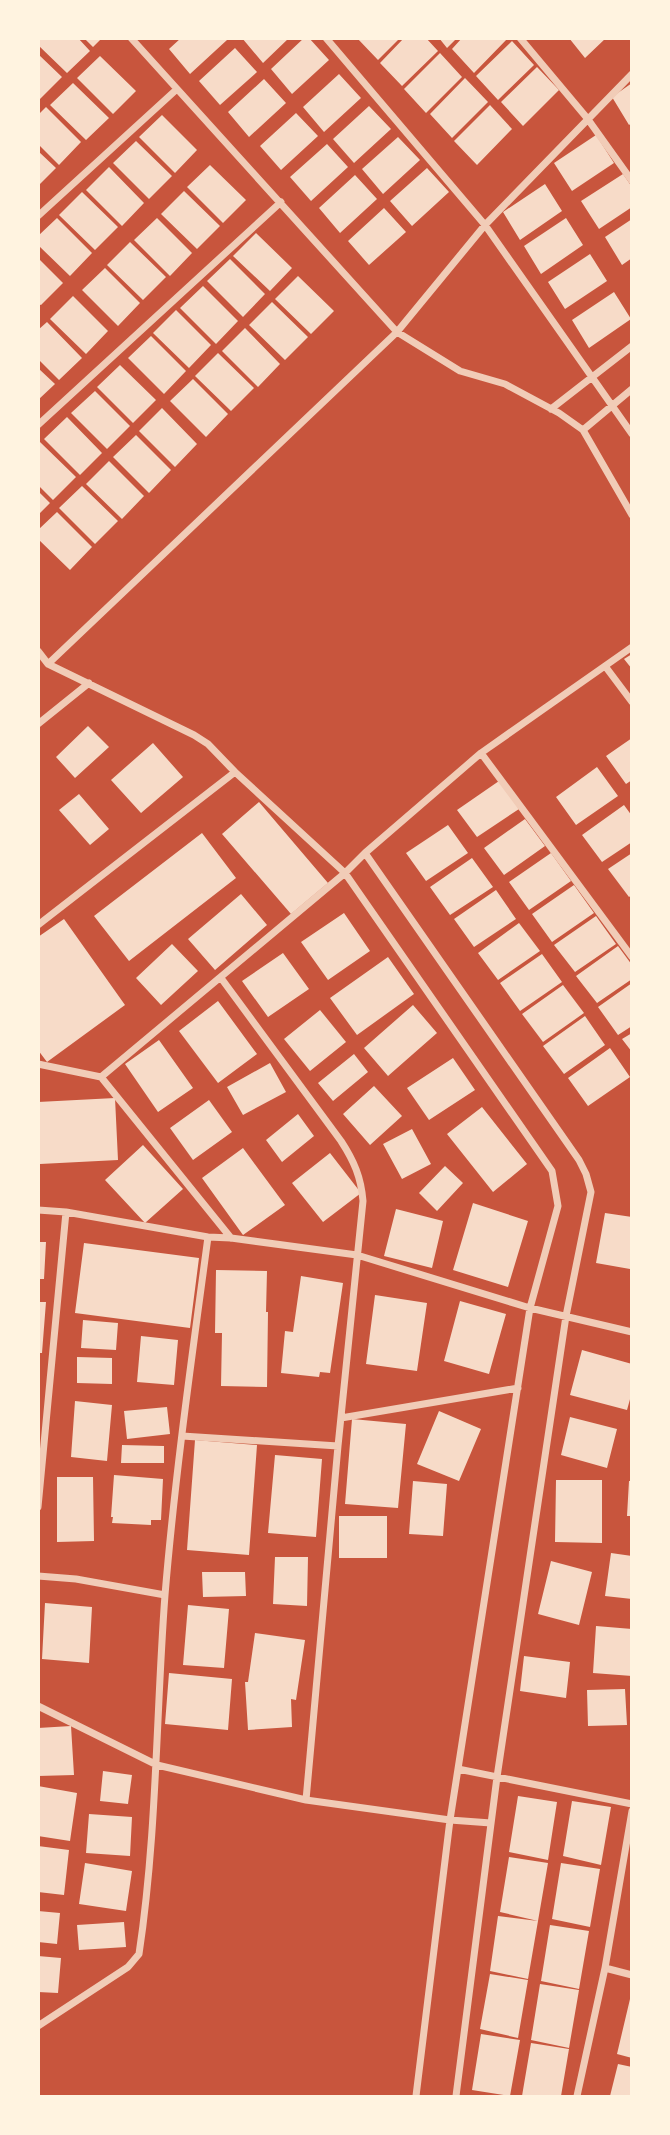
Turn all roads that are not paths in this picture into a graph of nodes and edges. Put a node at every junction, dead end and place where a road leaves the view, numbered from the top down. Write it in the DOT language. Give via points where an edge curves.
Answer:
graph roads {
  1 [pos="326,38"];
  2 [pos="520,38"];
  3 [pos="133,39"];
  4 [pos="632,74"];
  5 [pos="177,89"];
  6 [pos="587,118"];
  7 [pos="632,181"];
  8 [pos="281,202"];
  9 [pos="38,216"];
  10 [pos="485,225"];
  11 [pos="397,332"];
  12 [pos="632,346"];
  13 [pos="590,377"];
  14 [pos="632,389"];
  15 [pos="611,404"];
  16 [pos="551,409"];
  17 [pos="38,425"];
  18 [pos="583,430"];
  19 [pos="632,434"];
  20 [pos="632,515"];
  21 [pos="632,647"];
  22 [pos="38,651"];
  23 [pos="48,664"];
  24 [pos="605,666"];
  25 [pos="89,683"];
  26 [pos="632,702"];
  27 [pos="38,724"];
  28 [pos="481,753"];
  29 [pos="235,772"];
  30 [pos="365,853"];
  31 [pos="345,873"];
  32 [pos="38,925"];
  33 [pos="632,957"];
  34 [pos="221,978"];
  35 [pos="38,1064"];
  36 [pos="101,1077"];
  37 [pos="38,1210"];
  38 [pos="66,1212"];
  39 [pos="208,1237"];
  40 [pos="231,1238"];
  41 [pos="357,1255"];
  42 [pos="530,1308"];
  43 [pos="566,1317"];
  44 [pos="632,1332"];
  45 [pos="518,1388"];
  46 [pos="341,1418"];
  47 [pos="182,1436"];
  48 [pos="338,1446"];
  49 [pos="38,1507"];
  50 [pos="38,1576"];
  51 [pos="165,1595"];
  52 [pos="38,1706"];
  53 [pos="157,1765"];
  54 [pos="458,1769"];
  55 [pos="497,1777"];
  56 [pos="306,1800"];
  57 [pos="632,1804"];
  58 [pos="632,1811"];
  59 [pos="450,1821"];
  60 [pos="491,1822"];
  61 [pos="604,1968"];
  62 [pos="632,1975"];
  63 [pos="38,2026"];
  64 [pos="416,2096"];
  65 [pos="456,2096"];
  66 [pos="577,2096"];
  1 -- 10 [label="street"];
  2 -- 6 [label="street"];
  3 -- 5 [label="street"];
  4 -- 6 [label="street"];
  5 -- 8 [label="street"];
  5 -- 9 [label="street"];
  6 -- 7 [label="street"];
  6 -- 10 [label="street"];
  8 -- 11 [label="street"];
  8 -- 17 [label="street"];
  10 -- 11 [label="street"];
  10 -- 13 [label="street"];
  11 -- 16 [label="street" via="460,371 505,384"];
  11 -- 23 [label="street"];
  12 -- 13 [label="street"];
  13 -- 15 [label="street"];
  13 -- 16 [label="street"];
  14 -- 15 [label="street"];
  15 -- 18 [label="street"];
  15 -- 19 [label="street"];
  16 -- 18 [label="street"];
  18 -- 20 [label="street"];
  21 -- 24 [label="street"];
  22 -- 23 [label="street"];
  23 -- 25 [label="street"];
  24 -- 26 [label="street"];
  24 -- 28 [label="street"];
  25 -- 27 [label="street"];
  25 -- 29 [label="street" via="194,734"];
  28 -- 30 [label="street"];
  28 -- 33 [label="street"];
  29 -- 31 [label="street"];
  29 -- 32 [label="street"];
  30 -- 31 [label="street"];
  30 -- 43 [label="street" via="586,1174 591,1192"];
  31 -- 34 [label="street"];
  31 -- 42 [label="street" via="552,1171 558,1206"];
  34 -- 36 [label="street"];
  34 -- 41 [label="street" via="354,1161 363,1201"];
  35 -- 36 [label="street"];
  36 -- 40 [label="street"];
  37 -- 38 [label="street"];
  38 -- 39 [label="street"];
  38 -- 49 [label="street"];
  39 -- 40 [label="street"];
  39 -- 47 [label="street"];
  40 -- 41 [label="street"];
  41 -- 42 [label="street"];
  41 -- 46 [label="street"];
  42 -- 43 [label="street"];
  42 -- 45 [label="street"];
  43 -- 44 [label="street"];
  43 -- 55 [label="street"];
  45 -- 46 [label="street"];
  45 -- 54 [label="street"];
  46 -- 48 [label="street"];
  47 -- 48 [label="street"];
  47 -- 51 [label="street"];
  48 -- 56 [label="street"];
  50 -- 51 [label="street"];
  51 -- 53 [label="street"];
  52 -- 53 [label="street"];
  53 -- 56 [label="street"];
  53 -- 63 [label="street" via="139,1954 128,1967"];
  54 -- 55 [label="street"];
  54 -- 59 [label="street"];
  55 -- 57 [label="street"];
  55 -- 60 [label="street"];
  56 -- 59 [label="street"];
  58 -- 61 [label="street"];
  59 -- 60 [label="street"];
  59 -- 64 [label="street"];
  60 -- 65 [label="street"];
  61 -- 62 [label="street"];
  61 -- 66 [label="street"];
}
